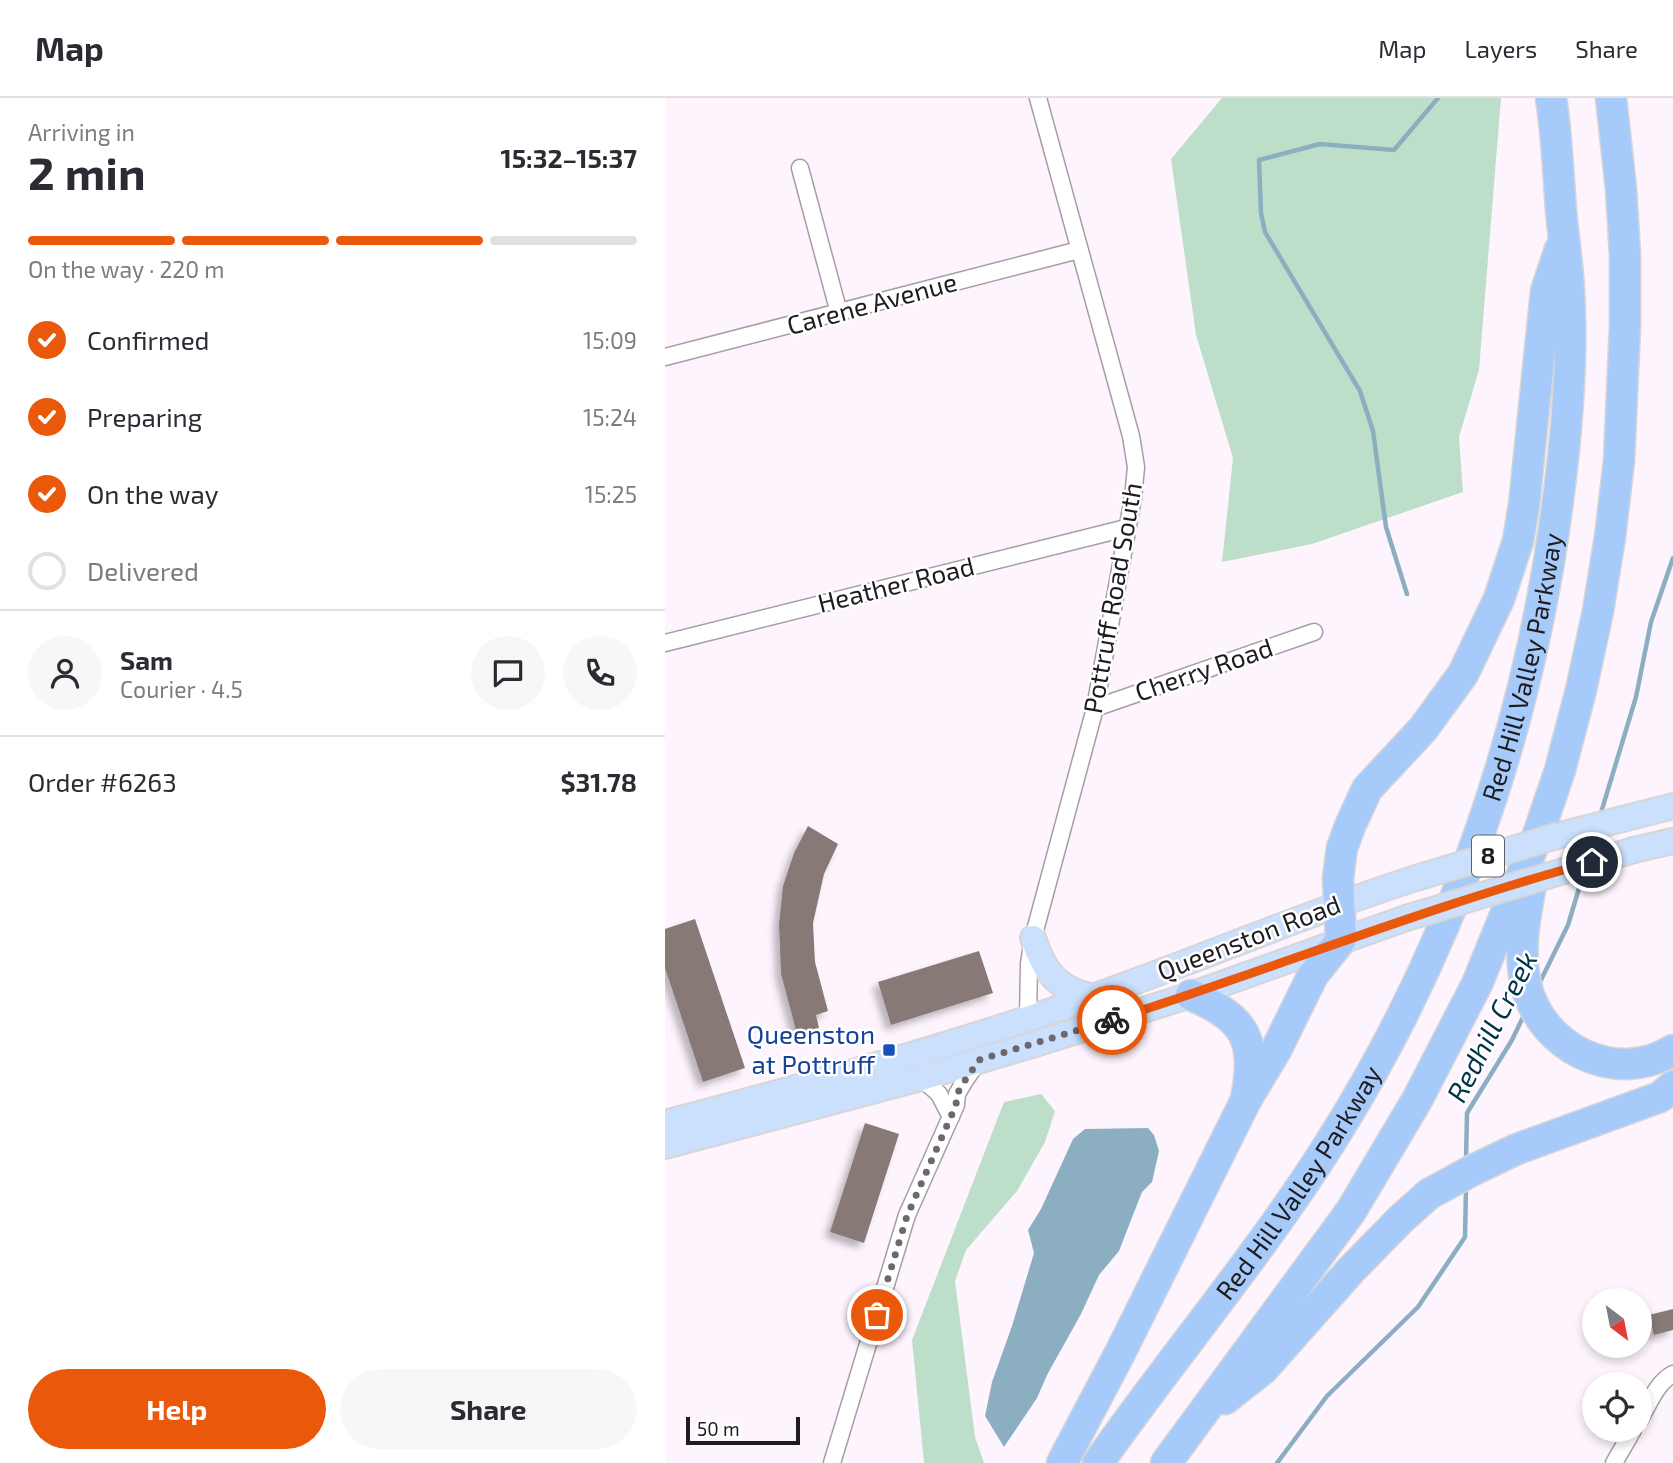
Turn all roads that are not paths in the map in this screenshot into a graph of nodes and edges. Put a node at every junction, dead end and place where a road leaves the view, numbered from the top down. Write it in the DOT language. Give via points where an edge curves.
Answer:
graph roads {
  1 [pos="1038,98"];
  2 [pos="1551,98"];
  3 [pos="1611,98"];
  4 [pos="800,168"];
  5 [pos="1563,240"];
  6 [pos="1079,250"];
  7 [pos="839,313"];
  8 [pos="665,357"];
  9 [pos="1126,528"];
  10 [pos="1314,632"];
  11 [pos="665,643"];
  12 [pos="1095,708"];
  13 [pos="1673,806"];
  14 [pos="1539,832"];
  15 [pos="1673,841"];
  16 [pos="1339,902"];
  17 [pos="1033,938"];
  18 [pos="1341,940"];
  19 [pos="1191,995"];
  20 [pos="1092,997"];
  21 [pos="1028,1019"];
  22 [pos="1673,1050"];
  23 [pos="979,1060"];
  24 [pos="921,1078"];
  25 [pos="1673,1086"];
  26 [pos="1246,1100"];
  27 [pos="951,1116"];
  28 [pos="665,1122"];
  29 [pos="665,1146"];
  30 [pos="1673,1374"];
  31 [pos="1652,1399"];
  32 [pos="1195,1423"];
  33 [pos="1626,1442"];
  34 [pos="832,1463"];
  35 [pos="1062,1463"];
  36 [pos="1098,1463"];
  37 [pos="1166,1463"];
  38 [pos="1614,1463"];
  1 -- 6 [label="street, Pottruff Road South"];
  2 -- 5 [label="highway, Red Hill Valley Parkway"];
  3 -- 14 [label="highway, Red Hill Valley Parkway" via="1625,255 1619,461 1610,537 1581,690"];
  4 -- 7 [label="street"];
  5 -- 16 [label="highway" via="1546,291 1520,529 1499,599 1464,674 1367,789 1342,848"];
  5 -- 36 [label="highway, Red Hill Valley Parkway" via="1569,291 1568,391 1554,533 1505,762 1470,860 1417,986 1330,1143 1220,1301"];
  6 -- 7 [label="street, Carene Avenue"];
  6 -- 9 [label="street, Pottruff Road South" via="1131,436 1136,467"];
  7 -- 8 [label="street, Carene Avenue"];
  9 -- 11 [label="street, Heather Road"];
  9 -- 12 [label="street, Pottruff Road South"];
  10 -- 12 [label="street, Cherry Road"];
  12 -- 17 [label="street, Pottruff Road South"];
  13 -- 16 [label="main road, Queenston Road / 8, bridge"];
  14 -- 22 [label="highway" via="1521,944 1533,1007 1551,1032 1594,1060 1629,1064"];
  14 -- 32 [label="highway, Red Hill Valley Parkway" via="1477,984 1410,1111 1351,1212"];
  15 -- 18 [label="main road, Queenston Road / 8, bridge"];
  16 -- 18 [label="highway"];
  16 -- 20 [label="main road, Queenston Road / 8"];
  17 -- 20 [label="main road" via="1042,962 1056,980 1074,993"];
  17 -- 21 [label="street, Pottruff Road South"];
  18 -- 19 [label="main road, Queenston Road / 8"];
  18 -- 26 [label="highway" via="1313,975"];
  19 -- 23 [label="main road, Queenston Road / 8"];
  19 -- 26 [label="highway" via="1219,1007 1241,1030 1250,1058"];
  20 -- 21 [label="main road, Queenston Road / 8"];
  21 -- 28 [label="main road, Queenston Road / 8"];
  23 -- 24 [label="main road, Queenston Road / 8"];
  23 -- 27 [label="street" via="957,1094"];
  24 -- 27 [label="street" via="939,1094"];
  24 -- 29 [label="main road, Queenston Road / 8"];
  25 -- 32 [label="highway" via="1660,1097 1517,1149 1429,1194 1351,1270 1263,1369"];
  26 -- 35 [label="highway"];
  27 -- 34 [label="street" via="907,1216"];
  30 -- 31 [label="street"];
  32 -- 37 [label="highway, Red Hill Valley Parkway"];
  33 -- 38 [label="street"];
}
